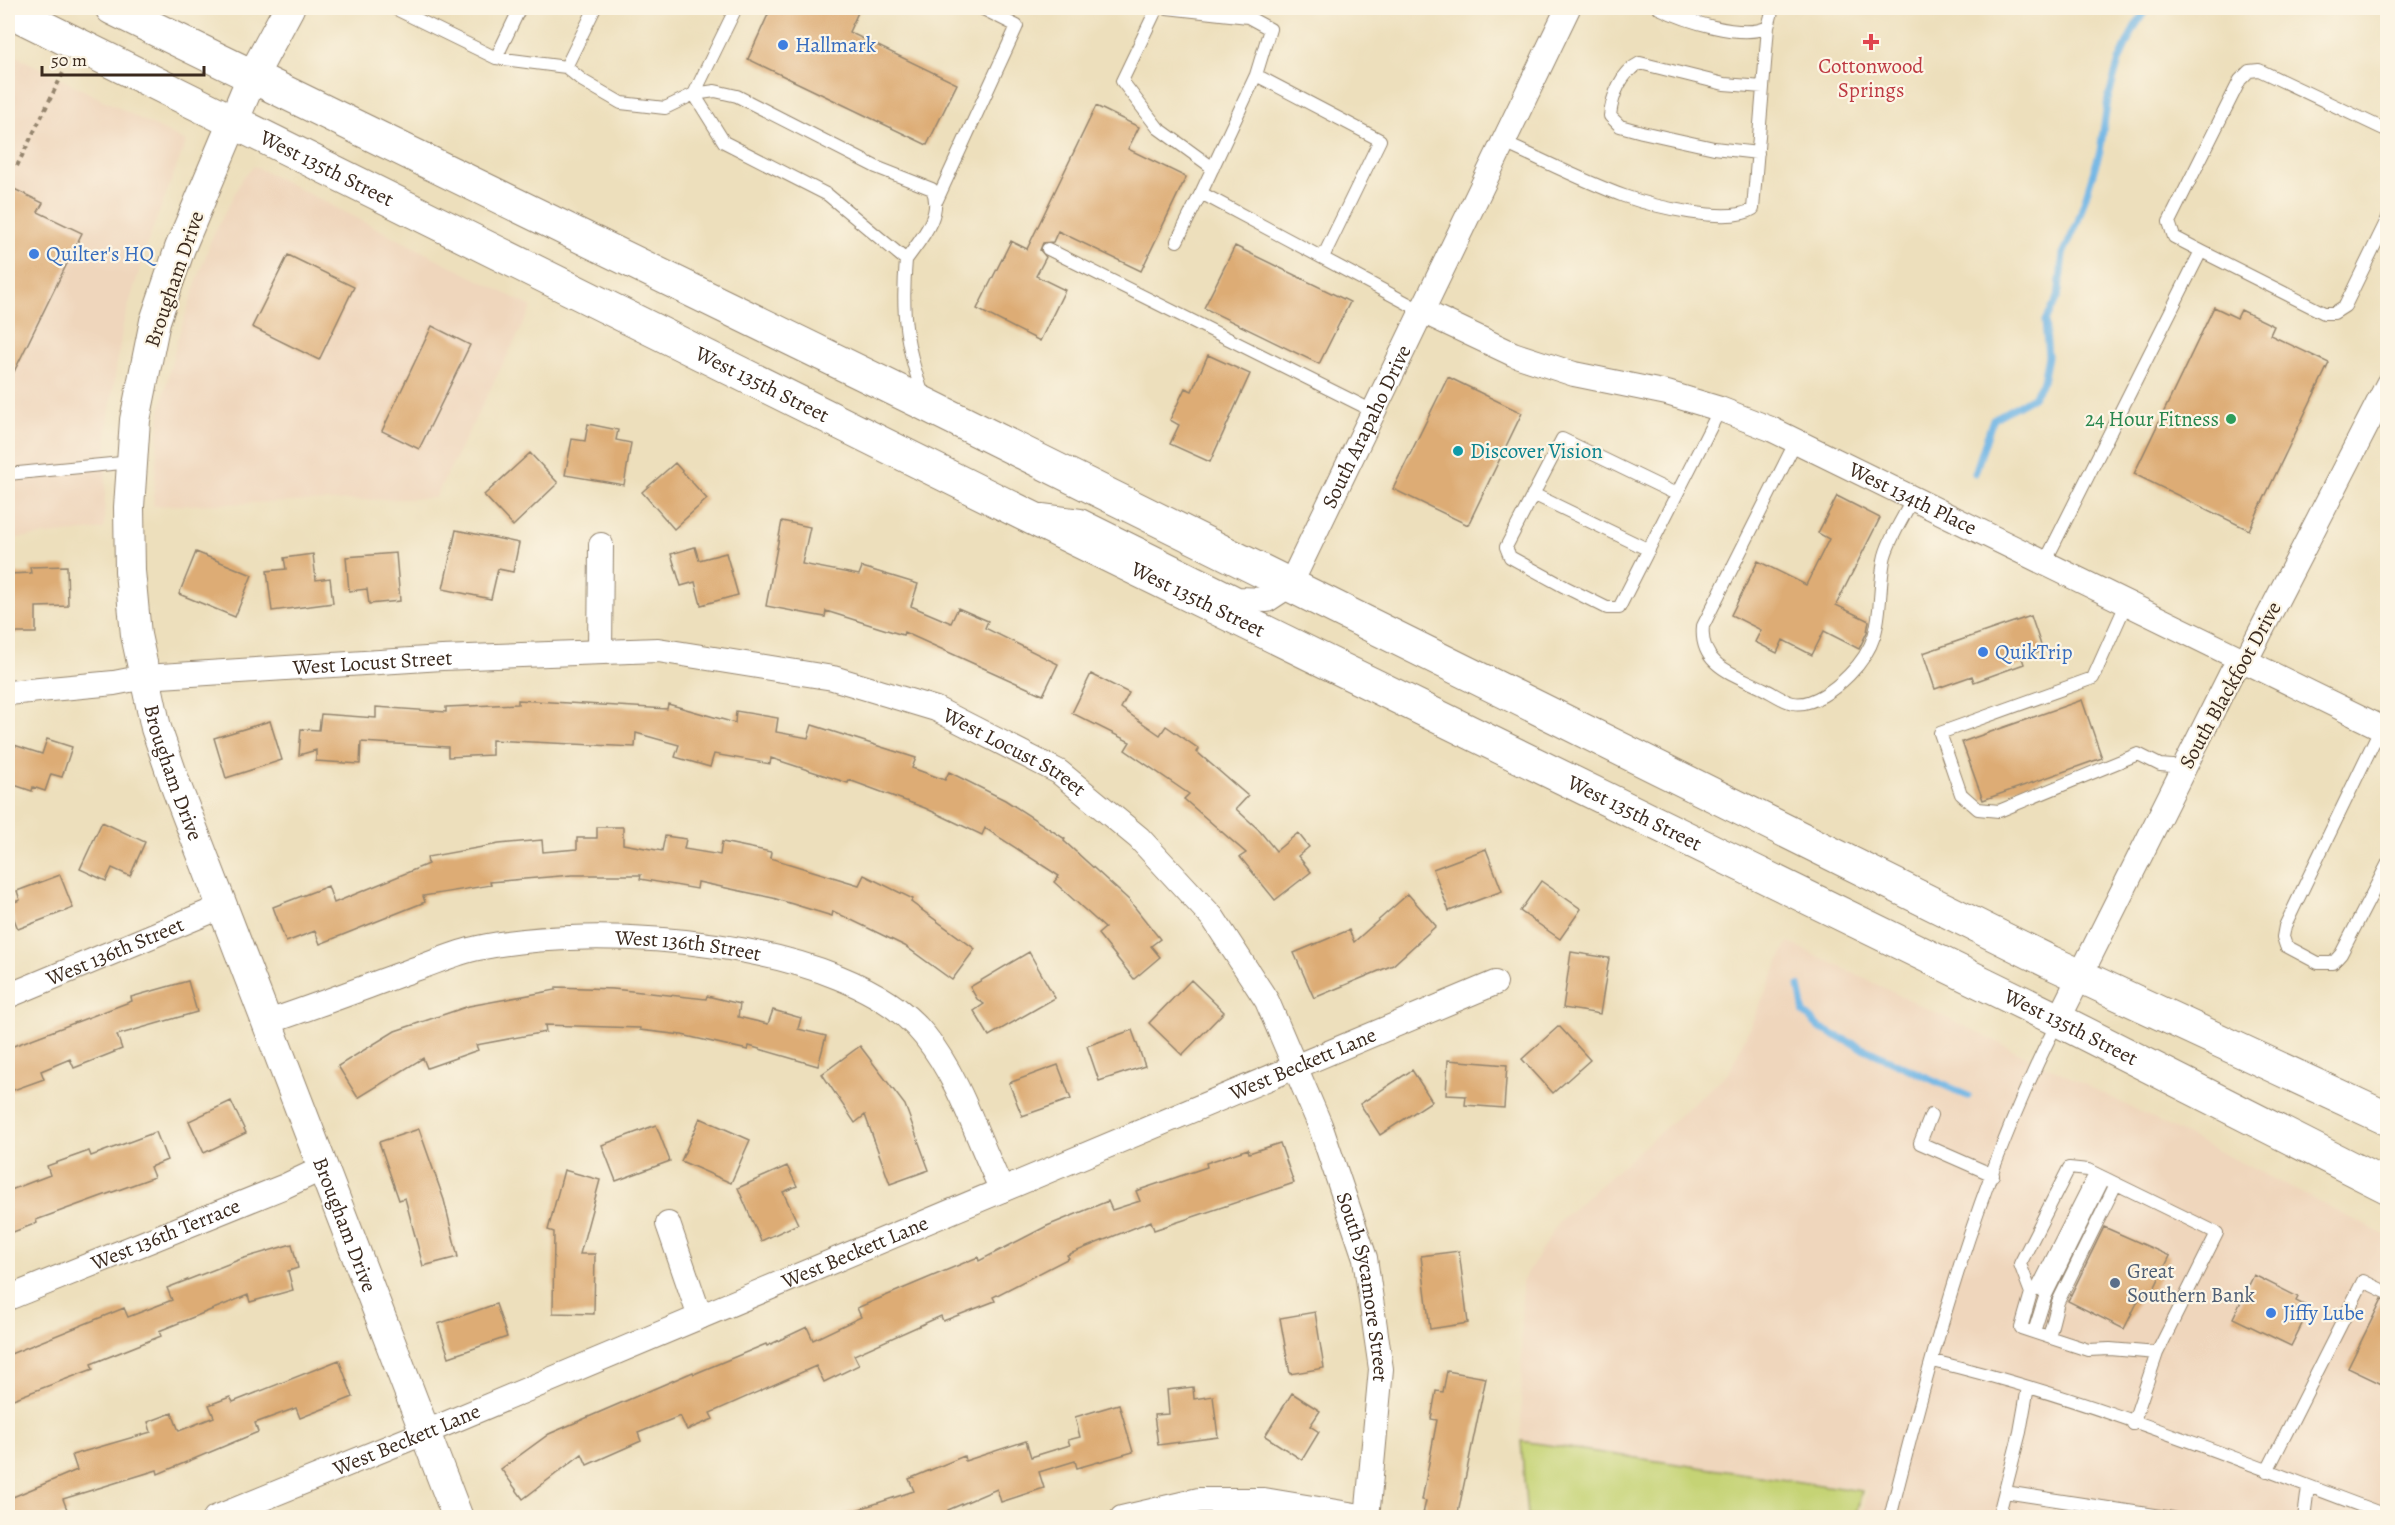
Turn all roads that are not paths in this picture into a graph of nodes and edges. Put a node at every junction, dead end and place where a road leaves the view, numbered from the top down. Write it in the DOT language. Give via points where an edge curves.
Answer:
graph roads {
  1 [pos="112,8"];
  2 [pos="289,8"];
  3 [pos="394,8"];
  4 [pos="520,8"];
  5 [pos="594,8"];
  6 [pos="736,8"];
  7 [pos="981,8"];
  8 [pos="1157,8"];
  9 [pos="1167,8"];
  10 [pos="1568,8"];
  11 [pos="1659,8"];
  12 [pos="1773,8"];
  13 [pos="8,10"];
  14 [pos="1768,27"];
  15 [pos="496,58"];
  16 [pos="566,67"];
  17 [pos="1256,75"];
  18 [pos="252,76"];
  19 [pos="1763,87"];
  20 [pos="694,94"];
  21 [pos="234,122"];
  22 [pos="2388,131"];
  23 [pos="1502,142"];
  24 [pos="1758,153"];
  25 [pos="1213,168"];
  26 [pos="1201,193"];
  27 [pos="937,200"];
  28 [pos="2388,218"];
  29 [pos="1177,241"];
  30 [pos="1048,249"];
  31 [pos="2201,251"];
  32 [pos="1323,257"];
  33 [pos="906,260"];
  34 [pos="1420,310"];
  35 [pos="2388,384"];
  36 [pos="927,405"];
  37 [pos="1720,409"];
  38 [pos="1373,411"];
  39 [pos="1796,441"];
  40 [pos="132,462"];
  41 [pos="8,474"];
  42 [pos="1533,494"];
  43 [pos="1676,494"];
  44 [pos="1913,498"];
  45 [pos="1024,514"];
  46 [pos="601,545"];
  47 [pos="1648,550"];
  48 [pos="2045,562"];
  49 [pos="1290,585"];
  50 [pos="2127,602"];
  51 [pos="600,652"];
  52 [pos="2246,660"];
  53 [pos="144,677"];
  54 [pos="8,693"];
  55 [pos="2384,729"];
  56 [pos="2184,767"];
  57 [pos="2388,863"];
  58 [pos="221,907"];
  59 [pos="2080,976"];
  60 [pos="1495,983"];
  61 [pos="8,996"];
  62 [pos="2058,1020"];
  63 [pos="268,1022"];
  64 [pos="1295,1067"];
  65 [pos="1931,1115"];
  66 [pos="2388,1119"];
  67 [pos="321,1168"];
  68 [pos="2096,1174"];
  69 [pos="1993,1175"];
  70 [pos="2116,1184"];
  71 [pos="2388,1187"];
  72 [pos="1002,1190"];
  73 [pos="668,1224"];
  74 [pos="2031,1293"];
  75 [pos="2388,1293"];
  76 [pos="8,1298"];
  77 [pos="700,1317"];
  78 [pos="2034,1332"];
  79 [pos="2049,1337"];
  80 [pos="2157,1353"];
  81 [pos="1933,1361"];
  82 [pos="2028,1387"];
  83 [pos="2133,1424"];
  84 [pos="426,1432"];
  85 [pos="2267,1471"];
  86 [pos="2308,1486"];
  87 [pos="2005,1492"];
  88 [pos="2388,1516"];
  89 [pos="1367,1517"];
  90 [pos="215,1518"];
  91 [pos="458,1518"];
  92 [pos="1122,1518"];
  93 [pos="1890,1518"];
  94 [pos="1998,1518"];
  95 [pos="2173,1518"];
  96 [pos="2304,1518"];
  1 -- 18 [label="main road"];
  2 -- 18 [label="street, Brougham Drive"];
  3 -- 15 [label="lane"];
  4 -- 15 [label="lane"];
  5 -- 16 [label="lane"];
  6 -- 20 [label="lane"];
  7 -- 27 [label="lane" via="1017,26"];
  8 -- 25 [label="lane" via="1122,81 1158,128"];
  9 -- 17 [label="lane" via="1248,17 1270,29"];
  10 -- 23 [label="street, South Arapaho Drive"];
  11 -- 14 [label="lane" via="1722,28 1757,33"];
  12 -- 14 [label="lane"];
  13 -- 21 [label="main road, West 135th Street"];
  14 -- 19 [label="lane"];
  15 -- 16 [label="lane"];
  16 -- 20 [label="lane" via="621,103 665,108"];
  17 -- 25 [label="lane"];
  17 -- 32 [label="lane" via="1380,140"];
  18 -- 21 [label="street, Brougham Drive"];
  18 -- 36 [label="main road"];
  19 -- 24 [label="lane"];
  19 -- 24 [label="lane" via="1724,84 1640,63 1630,68 1618,87 1610,116 1620,126 1642,132"];
  20 -- 27 [label="lane" via="715,91 737,96 876,167 932,189"];
  20 -- 33 [label="lane" via="724,142 828,195"];
  21 -- 40 [label="street, Brougham Drive" via="180,248 155,321 135,420"];
  21 -- 45 [label="main road, West 135th Street"];
  22 -- 31 [label="lane" via="2259,70 2249,71 2240,80 2169,222 2174,237"];
  23 -- 24 [label="lane" via="1626,197 1702,214 1745,214 1753,208"];
  23 -- 34 [label="street, South Arapaho Drive"];
  25 -- 26 [label="lane"];
  26 -- 29 [label="lane"];
  26 -- 32 [label="lane"];
  27 -- 33 [label="lane" via="930,226"];
  28 -- 31 [label="lane" via="2345,306 2334,314 2324,314"];
  30 -- 38 [label="lane"];
  31 -- 48 [label="lane"];
  32 -- 34 [label="lane"];
  33 -- 36 [label="lane" via="905,331"];
  34 -- 37 [label="street, West 134th Place" via="1512,354 1563,371 1667,393"];
  34 -- 38 [label="street, South Arapaho Drive"];
  35 -- 52 [label="street, South Blackfoot Drive"];
  36 -- 49 [label="main road"];
  37 -- 39 [label="street, West 134th Place"];
  37 -- 43 [label="lane"];
  38 -- 49 [label="street, South Arapaho Drive"];
  39 -- 44 [label="street, West 134th Place"];
  39 -- 44 [label="lane" via="1702,626 1701,640 1710,658 1722,668 1794,704 1819,699 1848,676 1868,651 1880,621 1884,558"];
  40 -- 41 [label="lane"];
  40 -- 53 [label="street, Brougham Drive" via="130,571"];
  42 -- 43 [label="lane" via="1562,439"];
  42 -- 47 [label="lane"];
  42 -- 47 [label="lane" via="1506,547 1510,557 1607,608 1619,608"];
  43 -- 47 [label="lane"];
  44 -- 48 [label="street, West 134th Place"];
  45 -- 49 [label="street" via="1080,521 1237,599 1267,600"];
  45 -- 62 [label="main road, West 135th Street"];
  46 -- 51 [label="street"];
  48 -- 50 [label="street, West 134th Place"];
  49 -- 59 [label="main road"];
  50 -- 52 [label="street, West 134th Place"];
  50 -- 56 [label="lane" via="2093,678 1940,733 1961,794 1978,809 1999,811 2138,754 2160,765"];
  51 -- 53 [label="street, West Locust Street"];
  51 -- 64 [label="street, West Locust Street" via="658,650 833,678 936,709 1059,771 1139,838 1213,918 1267,1001"];
  52 -- 55 [label="street, West 134th Place"];
  52 -- 56 [label="street, South Blackfoot Drive" via="2232,672"];
  53 -- 54 [label="street, West Locust Street"];
  53 -- 58 [label="street, Brougham Drive" via="160,738"];
  55 -- 57 [label="lane" via="2285,926 2286,946 2318,963 2333,963"];
  56 -- 59 [label="street, South Blackfoot Drive"];
  58 -- 61 [label="street, West 136th Street"];
  58 -- 63 [label="street, Brougham Drive"];
  59 -- 62 [label="street, South Blackfoot Drive"];
  59 -- 66 [label="main road"];
  60 -- 64 [label="street, West Beckett Lane"];
  62 -- 69 [label="lane"];
  62 -- 71 [label="main road, West 135th Street"];
  63 -- 67 [label="street, Brougham Drive"];
  63 -- 72 [label="street, West 136th Street" via="476,948 528,939 616,937 751,953 867,988 907,1017 949,1070"];
  64 -- 72 [label="street, West Beckett Lane"];
  64 -- 89 [label="street, South Sycamore Street" via="1320,1125 1365,1258 1381,1369"];
  65 -- 69 [label="lane" via="1920,1143"];
  67 -- 76 [label="street, West 136th Terrace"];
  67 -- 84 [label="street, Brougham Drive"];
  68 -- 70 [label="lane"];
  68 -- 74 [label="lane" via="2037,1289"];
  68 -- 74 [label="lane" via="2069,1167 2020,1263"];
  68 -- 78 [label="lane"];
  69 -- 81 [label="lane" via="1959,1270"];
  70 -- 79 [label="lane" via="2058,1302"];
  70 -- 80 [label="lane" via="2217,1233"];
  72 -- 77 [label="street, West Beckett Lane"];
  73 -- 77 [label="street"];
  74 -- 78 [label="lane" via="2020,1328"];
  75 -- 85 [label="lane" via="2363,1281"];
  77 -- 84 [label="street, West Beckett Lane"];
  78 -- 79 [label="lane"];
  79 -- 80 [label="lane" via="2088,1350"];
  80 -- 83 [label="lane"];
  81 -- 82 [label="lane"];
  81 -- 93 [label="lane"];
  82 -- 83 [label="lane"];
  82 -- 87 [label="lane"];
  83 -- 85 [label="lane"];
  84 -- 90 [label="street, West Beckett Lane"];
  84 -- 91 [label="street, Brougham Drive"];
  85 -- 86 [label="lane"];
  86 -- 88 [label="lane"];
  86 -- 96 [label="lane"];
  87 -- 94 [label="lane"];
  87 -- 95 [label="lane"];
  89 -- 92 [label="street" via="1264,1500 1199,1500"];
}
